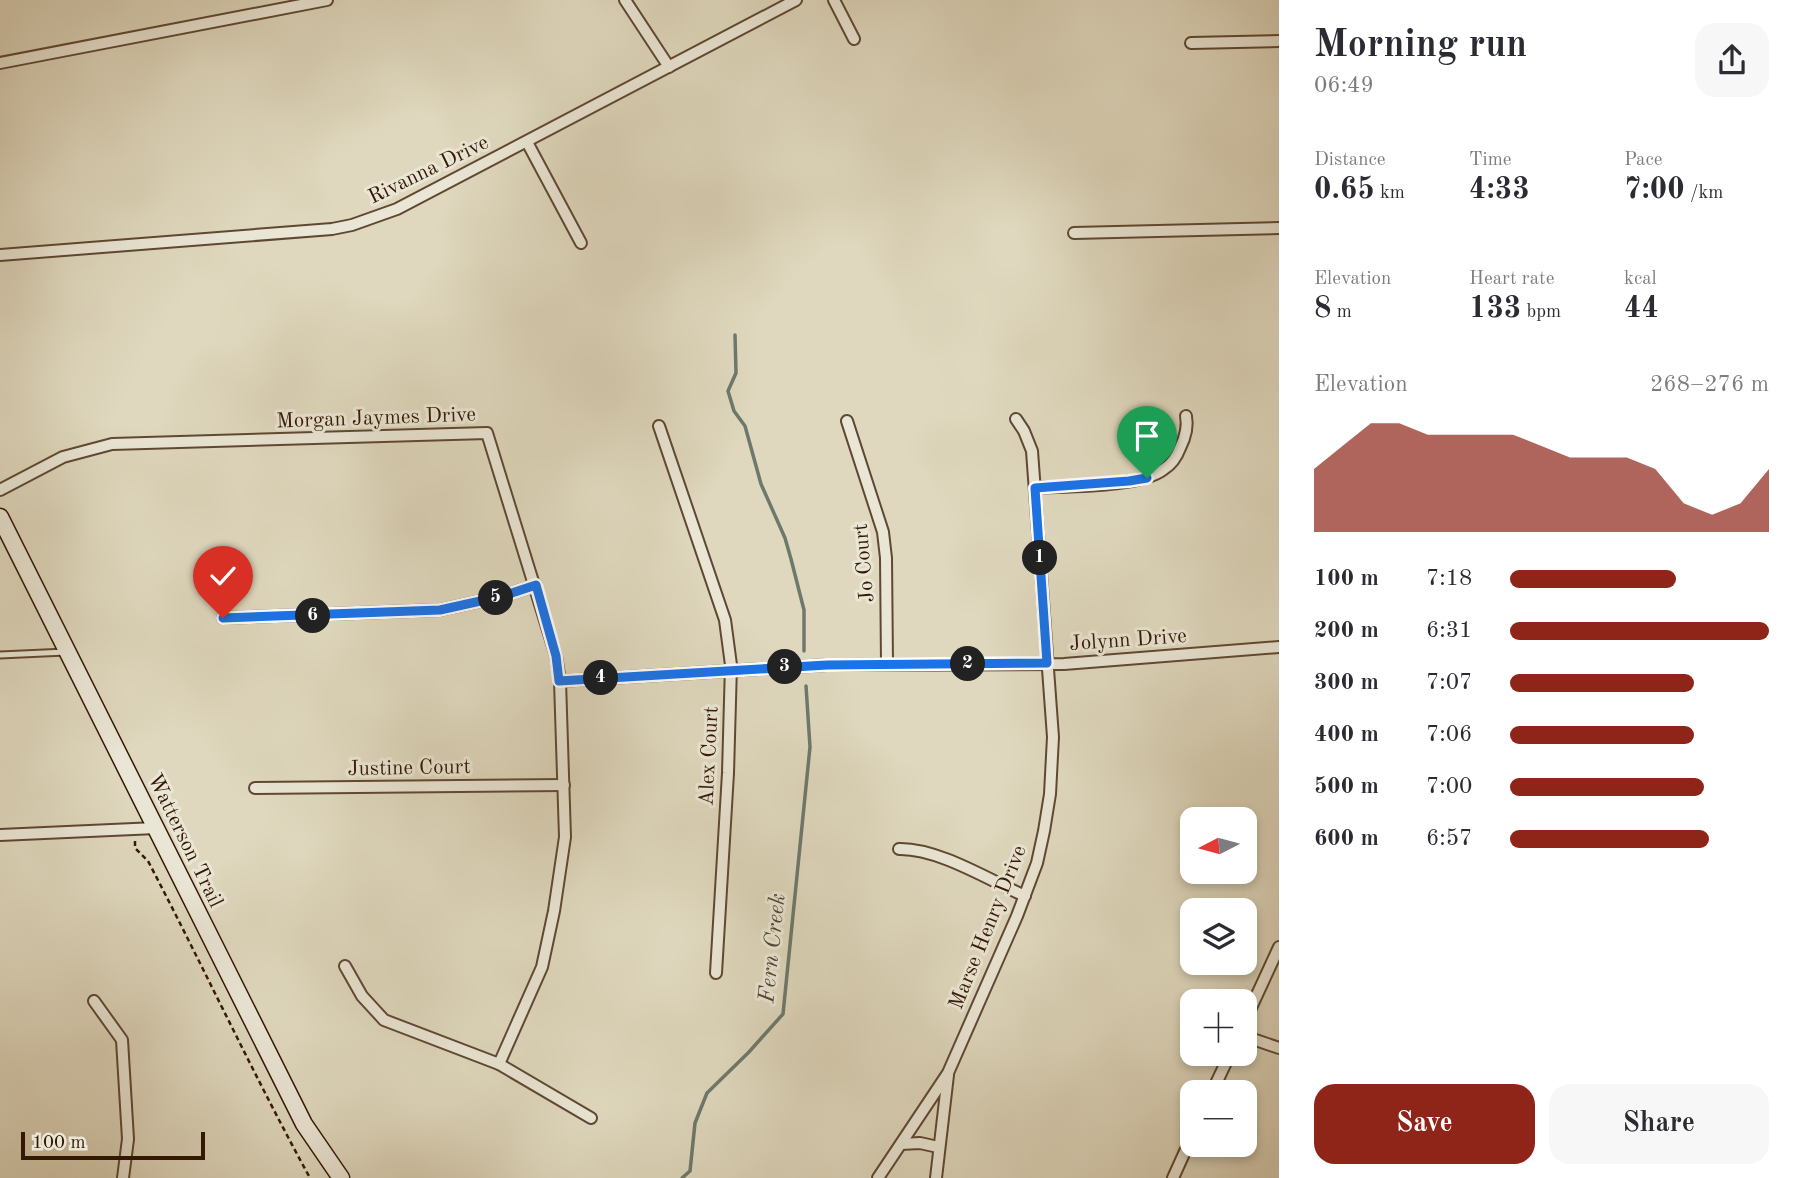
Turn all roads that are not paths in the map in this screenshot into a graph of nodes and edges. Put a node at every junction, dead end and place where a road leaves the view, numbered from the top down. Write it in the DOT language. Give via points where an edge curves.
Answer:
graph roads {
  1 [pos="327,0"];
  2 [pos="625,0"];
  3 [pos="796,0"];
  4 [pos="834,0"];
  5 [pos="854,39"];
  6 [pos="1279,41"];
  7 [pos="1191,43"];
  8 [pos="0,63"];
  9 [pos="669,67"];
  10 [pos="527,142"];
  11 [pos="1279,228"];
  12 [pos="1074,233"];
  13 [pos="581,243"];
  14 [pos="0,255"];
  15 [pos="1186,416"];
  16 [pos="1016,419"];
  17 [pos="848,421"];
  18 [pos="659,426"];
  19 [pos="1035,488"];
  20 [pos="0,490"];
  21 [pos="0,517"];
  22 [pos="536,585"];
  23 [pos="223,618"];
  24 [pos="1279,647"];
  25 [pos="69,652"];
  26 [pos="0,655"];
  27 [pos="1047,663"];
  28 [pos="887,664"];
  29 [pos="730,669"];
  30 [pos="559,681"];
  31 [pos="564,785"];
  32 [pos="256,788"];
  33 [pos="156,828"];
  34 [pos="0,835"];
  35 [pos="899,849"];
  36 [pos="1025,896"];
  37 [pos="1279,947"];
  38 [pos="345,966"];
  39 [pos="716,973"];
  40 [pos="1257,995"];
  41 [pos="94,1001"];
  42 [pos="1257,1040"];
  43 [pos="1279,1048"];
  44 [pos="499,1064"];
  45 [pos="948,1073"];
  46 [pos="592,1118"];
  47 [pos="901,1144"];
  48 [pos="939,1147"];
  49 [pos="1182,1157"];
  50 [pos="127,1177"];
  51 [pos="341,1178"];
  52 [pos="878,1178"];
  53 [pos="936,1178"];
  54 [pos="1172,1178"];
  1 -- 8 [label="street"];
  2 -- 9 [label="street"];
  3 -- 9 [label="street, Rivanna Drive"];
  4 -- 5 [label="street"];
  6 -- 7 [label="street"];
  9 -- 10 [label="street, Rivanna Drive"];
  10 -- 13 [label="street"];
  10 -- 14 [label="street, Rivanna Drive" via="397,209 352,225"];
  11 -- 12 [label="street"];
  15 -- 19 [label="street" via="1178,452 1157,474 1129,481"];
  16 -- 19 [label="street, Marse Henry Drive" via="1032,451"];
  17 -- 28 [label="street, Jo Court" via="883,532"];
  18 -- 29 [label="street, Alex Court" via="725,620"];
  19 -- 27 [label="street, Marse Henry Drive"];
  20 -- 22 [label="street, Morgan Jaymes Drive" via="63,457 112,444 487,433"];
  21 -- 25 [label="main road, Watterson Trail"];
  22 -- 23 [label="street" via="440,610"];
  22 -- 30 [label="street, Morgan Jaymes Drive"];
  24 -- 27 [label="street, Jolynn Drive"];
  25 -- 26 [label="lane"];
  25 -- 33 [label="main road, Watterson Trail"];
  27 -- 28 [label="street, Jolynn Drive"];
  27 -- 36 [label="street, Marse Henry Drive" via="1050,794 1037,863"];
  28 -- 29 [label="street, Jolynn Drive"];
  29 -- 30 [label="street, Jolynn Drive"];
  29 -- 39 [label="street, Alex Court"];
  30 -- 31 [label="street, Morgan Jaymes Drive"];
  31 -- 32 [label="street, Justine Court"];
  31 -- 44 [label="street, Morgan Jaymes Drive" via="565,837 542,967"];
  33 -- 34 [label="street"];
  33 -- 51 [label="main road, Watterson Trail" via="304,1124"];
  35 -- 36 [label="street" via="950,862"];
  36 -- 45 [label="street, Marse Henry Drive"];
  37 -- 40 [label="street"];
  38 -- 44 [label="street" via="362,996 384,1020"];
  41 -- 50 [label="street" via="122,1040"];
  42 -- 43 [label="street"];
  44 -- 46 [label="street"];
  45 -- 47 [label="street, Marse Henry Drive"];
  45 -- 48 [label="street, Marse Henry Drive"];
  47 -- 48 [label="street"];
  47 -- 52 [label="street, Marse Henry Drive"];
  48 -- 53 [label="street, Marse Henry Drive"];
  49 -- 54 [label="street"];
}
